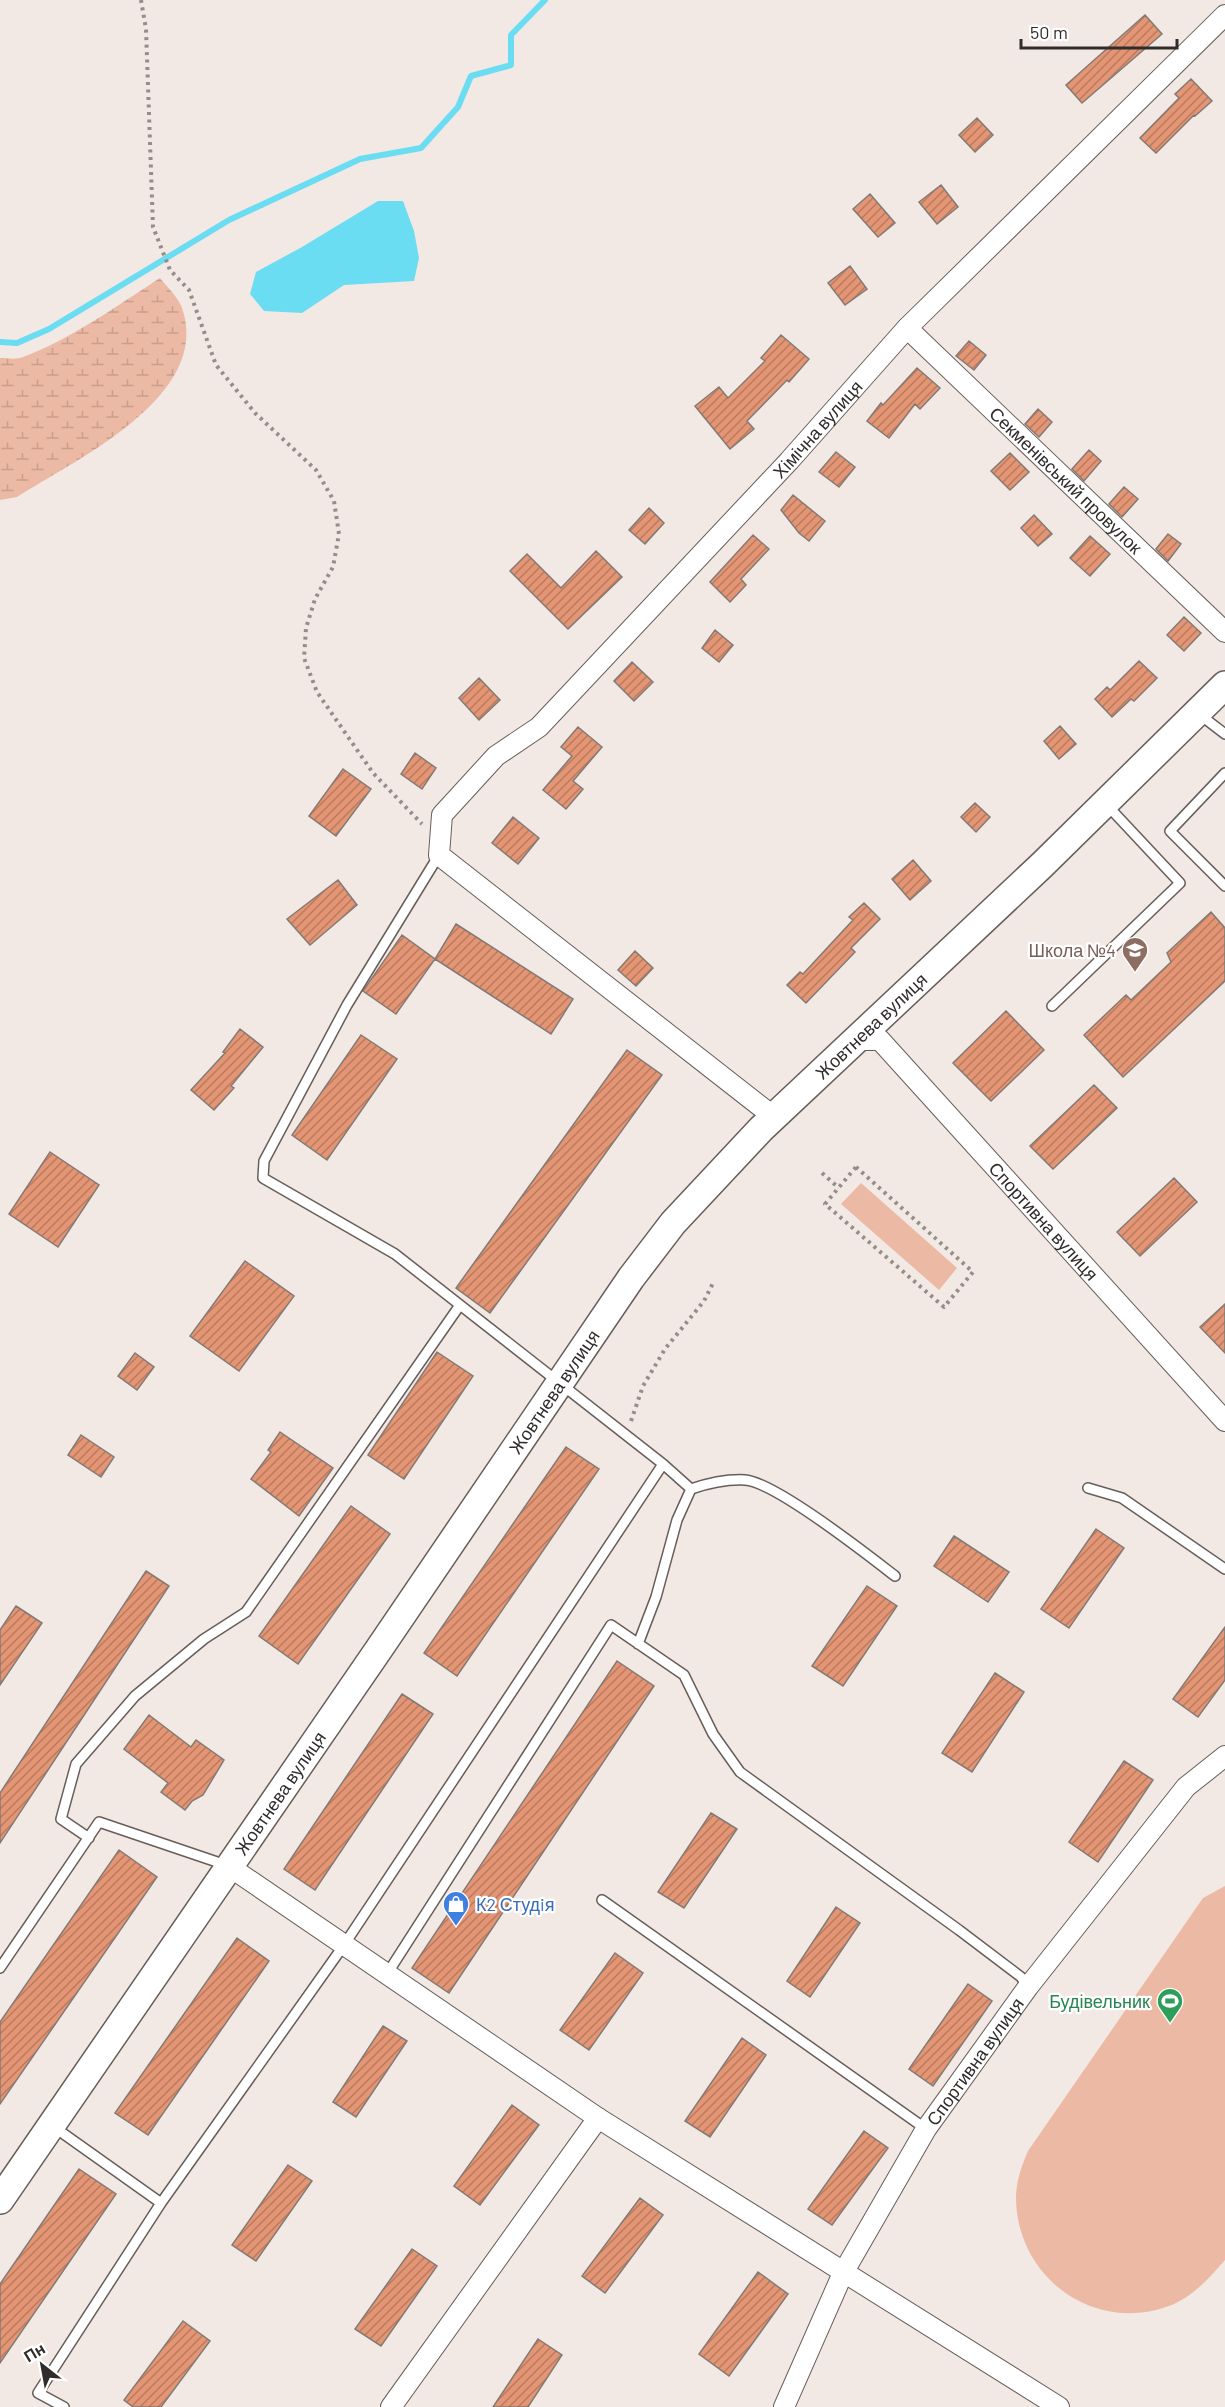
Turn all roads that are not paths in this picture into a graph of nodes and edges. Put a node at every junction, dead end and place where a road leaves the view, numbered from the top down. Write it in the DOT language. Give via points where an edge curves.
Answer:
graph roads {
  1 [pos="1225,15"];
  2 [pos="907,328"];
  3 [pos="1225,632"];
  4 [pos="1225,685"];
  5 [pos="1197,712"];
  6 [pos="1225,734"];
  7 [pos="1225,772"];
  8 [pos="1105,803"];
  9 [pos="439,849"];
  10 [pos="1225,886"];
  11 [pos="1052,1006"];
  12 [pos="854,1040"];
  13 [pos="774,1117"];
  14 [pos="460,1305"];
  15 [pos="560,1383"];
  16 [pos="1225,1421"];
  17 [pos="663,1464"];
  18 [pos="1088,1488"];
  19 [pos="691,1489"];
  20 [pos="1225,1569"];
  21 [pos="895,1576"];
  22 [pos="638,1644"];
  23 [pos="1225,1756"];
  24 [pos="89,1838"];
  25 [pos="230,1867"];
  26 [pos="602,1900"];
  27 [pos="344,1945"];
  28 [pos="0,1968"];
  29 [pos="387,1974"];
  30 [pos="1028,1987"];
  31 [pos="598,2118"];
  32 [pos="52,2125"];
  33 [pos="926,2129"];
  34 [pos="0,2199"];
  35 [pos="161,2203"];
  36 [pos="843,2273"];
  37 [pos="64,2407"];
  38 [pos="391,2407"];
  39 [pos="784,2407"];
  40 [pos="1059,2407"];
  1 -- 2 [label="street, Хімічна вулиця"];
  2 -- 3 [label="street, Секменівський провулок"];
  2 -- 9 [label="street, Хімічна вулиця" via="539,727 496,756 442,815"];
  4 -- 5 [label="main road, Жовтнева вулиця"];
  5 -- 6 [label="lane"];
  5 -- 8 [label="main road, Жовтнева вулиця"];
  7 -- 10 [label="lane" via="1170,831"];
  8 -- 11 [label="lane" via="1180,883"];
  8 -- 12 [label="main road, Жовтнева вулиця"];
  9 -- 13 [label="street"];
  9 -- 14 [label="lane" via="347,1005 264,1161 263,1178 395,1254"];
  12 -- 13 [label="main road, Жовтнева вулиця"];
  12 -- 16 [label="street, Спортивна вулиця" via="880,1040"];
  13 -- 15 [label="main road, Жовтнева вулиця" via="674,1223 631,1278"];
  14 -- 15 [label="lane"];
  14 -- 24 [label="lane" via="246,1612 204,1639 135,1696 76,1764 61,1819"];
  15 -- 17 [label="lane"];
  15 -- 25 [label="main road, Жовтнева вулиця"];
  17 -- 19 [label="lane"];
  17 -- 27 [label="lane"];
  18 -- 20 [label="lane" via="1122,1498"];
  19 -- 21 [label="lane" via="715,1481 755,1483 828,1526"];
  19 -- 22 [label="lane" via="677,1520"];
  22 -- 29 [label="lane" via="611,1625"];
  22 -- 30 [label="lane" via="684,1675 713,1734 740,1772 959,1930 1021,1977"];
  23 -- 30 [label="street, Спортивна вулиця" via="1186,1787"];
  24 -- 25 [label="lane" via="99,1822"];
  24 -- 28 [label="lane"];
  25 -- 27 [label="street"];
  25 -- 32 [label="main road, Жовтнева вулиця"];
  26 -- 33 [label="lane"];
  27 -- 29 [label="street"];
  27 -- 35 [label="lane"];
  29 -- 31 [label="street"];
  30 -- 33 [label="street, Спортивна вулиця"];
  31 -- 36 [label="street"];
  31 -- 38 [label="street"];
  32 -- 34 [label="main road, Жовтнева вулиця"];
  32 -- 35 [label="lane"];
  33 -- 36 [label="street, Спортивна вулиця"];
  35 -- 37 [label="lane" via="38,2393"];
  36 -- 39 [label="street, Спортивна вулиця"];
  36 -- 40 [label="street"];
}
